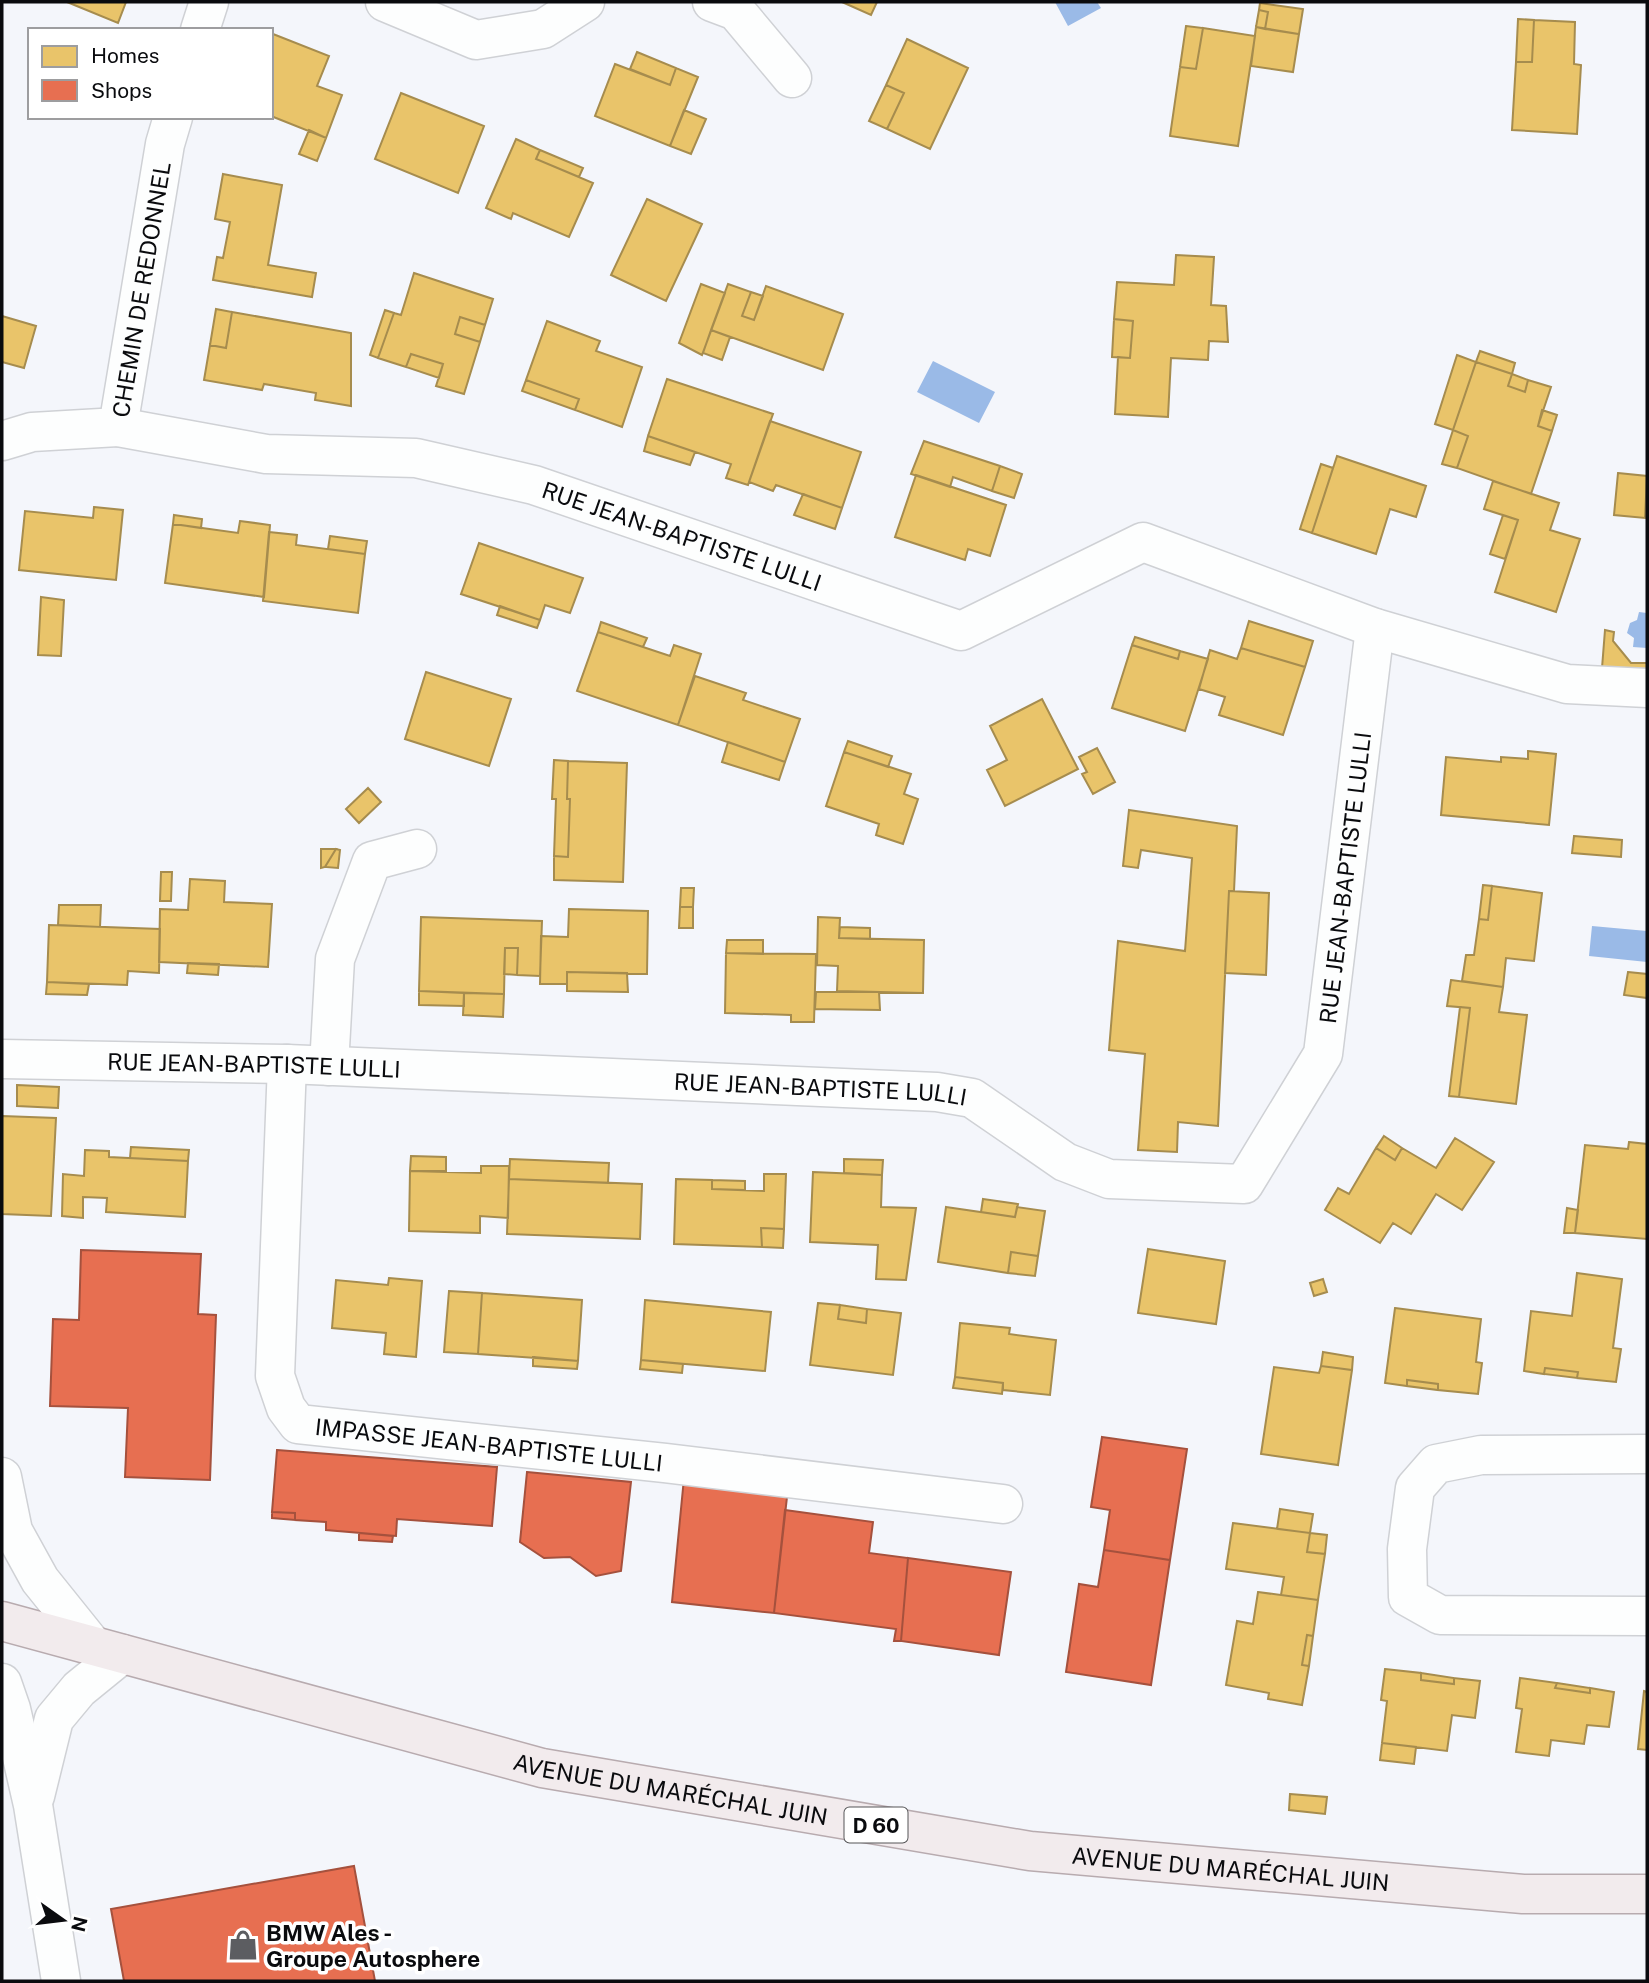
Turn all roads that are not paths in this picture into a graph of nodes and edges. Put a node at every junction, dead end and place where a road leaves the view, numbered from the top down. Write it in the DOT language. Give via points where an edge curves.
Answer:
graph roads {
  1 [pos="209,2"];
  2 [pos="385,2"];
  3 [pos="585,2"];
  4 [pos="712,2"];
  5 [pos="201,28"];
  6 [pos="792,78"];
  7 [pos="172,119"];
  8 [pos="118,427"];
  9 [pos="2,441"];
  10 [pos="1375,628"];
  11 [pos="1647,688"];
  12 [pos="417,849"];
  13 [pos="2,1059"];
  14 [pos="287,1064"];
  15 [pos="328,1066"];
  16 [pos="1647,1454"];
  17 [pos="2,1477"];
  18 [pos="1003,1504"];
  19 [pos="1647,1616"];
  20 [pos="2,1621"];
  21 [pos="107,1650"];
  22 [pos="2,1683"];
  23 [pos="33,1805"];
  24 [pos="1647,1894"];
  25 [pos="61,1981"];
  1 -- 5 [label="street"];
  2 -- 3 [label="street" via="476,40 543,29"];
  4 -- 6 [label="street" via="736,11"];
  7 -- 8 [label="street, CHEMIN DE REDONNEL"];
  8 -- 9 [label="street, CHEMIN DE REDONNEL" via="32,432"];
  8 -- 10 [label="street, RUE JEAN-BAPTISTE LULLI" via="266,454 416,458 534,485 961,631 1143,542"];
  10 -- 11 [label="street, RUE JEAN-BAPTISTE LULLI" via="1567,684"];
  10 -- 15 [label="street, RUE JEAN-BAPTISTE LULLI" via="1323,1054 1244,1184 1108,1179 1065,1162 972,1098 937,1092"];
  12 -- 15 [label="street" via="372,861 335,959"];
  13 -- 14 [label="street, RUE JEAN-BAPTISTE LULLI"];
  14 -- 15 [label="street, RUE JEAN-BAPTISTE LULLI"];
  14 -- 18 [label="street, IMPASSE JEAN-BAPTISTE LULLI" via="275,1376 286,1408 298,1424"];
  16 -- 19 [label="street" via="1481,1455 1436,1464 1415,1488 1407,1549 1408,1597 1440,1615"];
  17 -- 21 [label="street" via="13,1531 40,1580"];
  20 -- 21 [label="main road, AVENUE DU MARÉCHAL JUIN / D 60"];
  21 -- 23 [label="street" via="54,1718"];
  21 -- 24 [label="main road, AVENUE DU MARÉCHAL JUIN / D 60" via="542,1768 1030,1851 1523,1894"];
  22 -- 23 [label="street"];
  23 -- 25 [label="street"];
}
